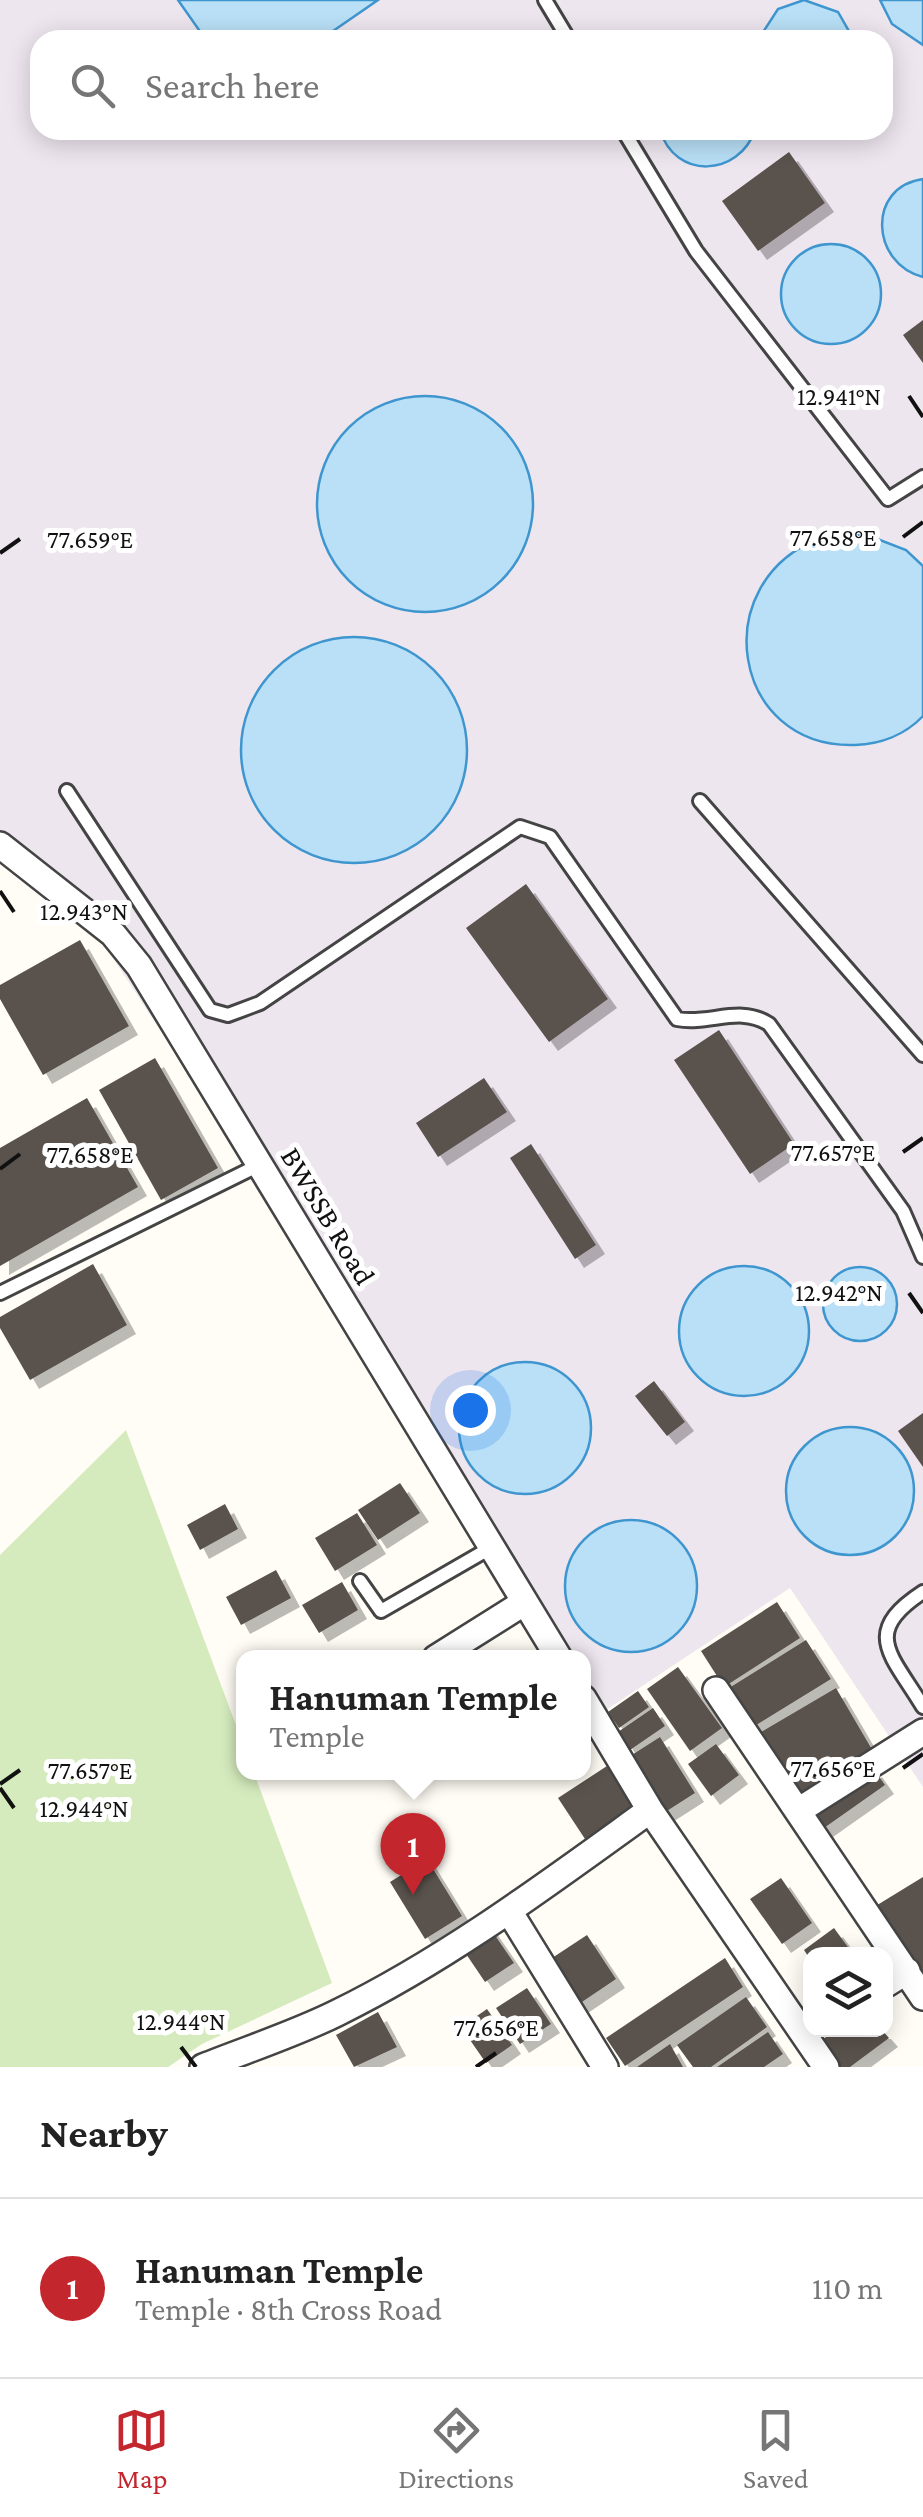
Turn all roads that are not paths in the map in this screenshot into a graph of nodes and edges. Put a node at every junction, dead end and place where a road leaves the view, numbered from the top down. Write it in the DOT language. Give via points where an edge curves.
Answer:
graph roads {
  1 [pos="545,0"];
  2 [pos="563,30"];
  3 [pos="629,140"];
  4 [pos="923,477"];
  5 [pos="67,791"];
  6 [pos="700,801"];
  7 [pos="0,846"];
  8 [pos="923,1054"];
  9 [pos="259,1165"];
  10 [pos="923,1257"];
  11 [pos="0,1293"];
  12 [pos="492,1547"];
  13 [pos="360,1581"];
  14 [pos="923,1592"];
  15 [pos="525,1602"];
  16 [pos="449,1650"];
  17 [pos="553,1650"];
  18 [pos="716,1690"];
  19 [pos="923,1706"];
  20 [pos="591,1711"];
  21 [pos="923,1732"];
  22 [pos="650,1810"];
  23 [pos="798,1811"];
  24 [pos="509,1911"];
  25 [pos="896,1978"];
  26 [pos="923,1997"];
  27 [pos="803,2023"];
  28 [pos="812,2037"];
  29 [pos="203,2067"];
  30 [pos="604,2067"];
  31 [pos="826,2067"];
  1 -- 2 [label="lane"];
  3 -- 4 [label="lane" via="696,251 888,499"];
  5 -- 10 [label="lane" via="210,1010 228,1014 260,1003 520,826 550,837 677,1019 746,1013 769,1024 903,1211"];
  6 -- 8 [label="lane"];
  7 -- 9 [label="street, BWSSB Road" via="113,934"];
  9 -- 11 [label="lane"];
  9 -- 12 [label="street, BWSSB Road"];
  12 -- 13 [label="lane" via="381,1611"];
  12 -- 15 [label="street, BWSSB Road"];
  14 -- 19 [label="lane" via="896,1610 886,1635"];
  15 -- 16 [label="street"];
  15 -- 17 [label="street, BWSSB Road"];
  18 -- 23 [label="street"];
  20 -- 22 [label="street"];
  21 -- 23 [label="street"];
  22 -- 24 [label="street"];
  22 -- 27 [label="street"];
  23 -- 25 [label="street"];
  24 -- 29 [label="street" via="337,2013"];
  24 -- 30 [label="street"];
  25 -- 26 [label="street"];
  28 -- 31 [label="street"];
}
